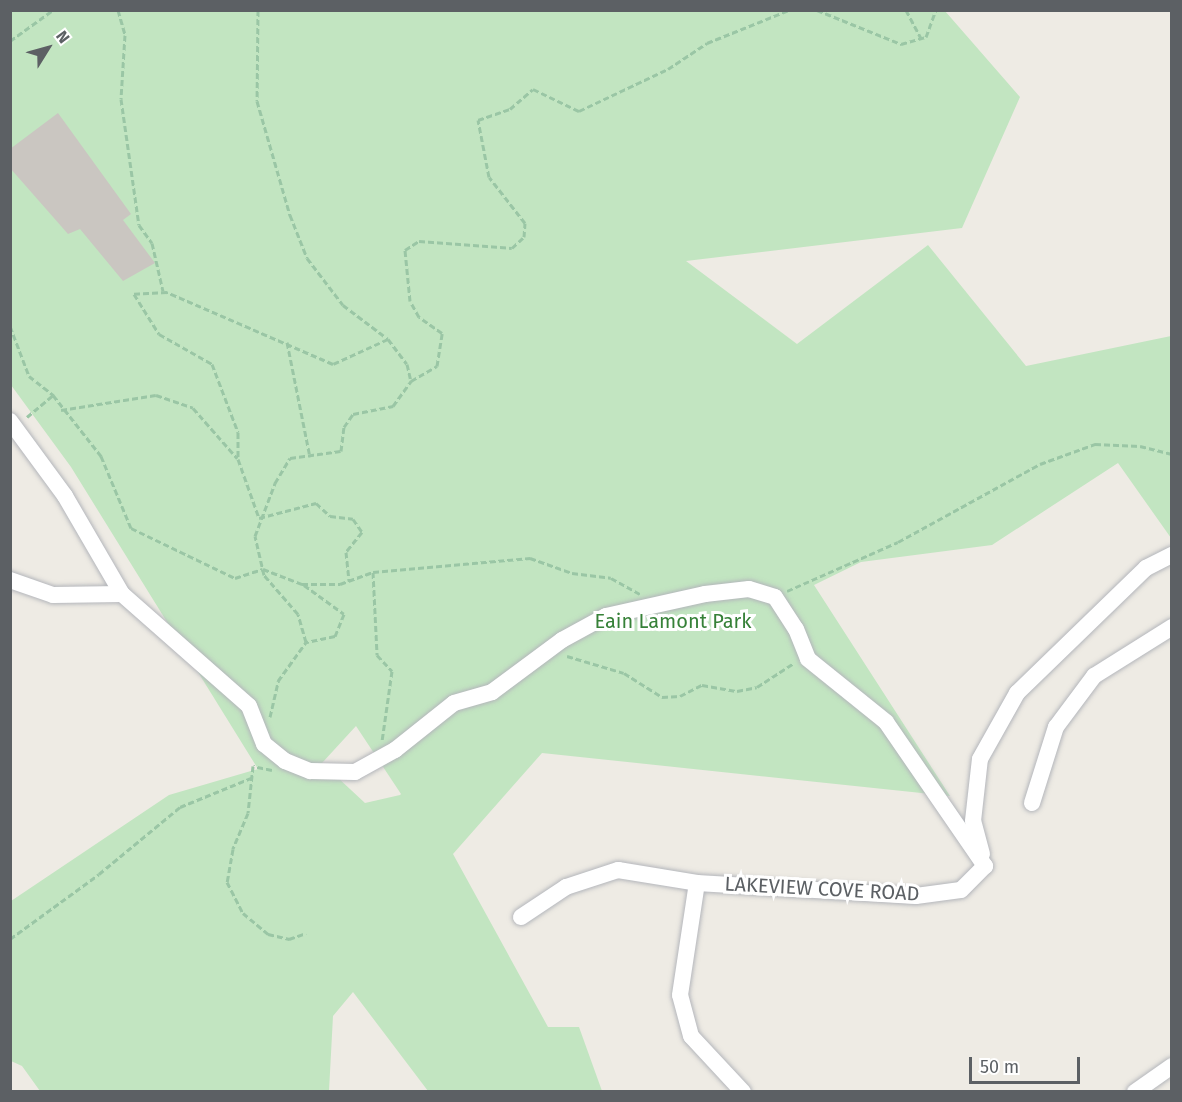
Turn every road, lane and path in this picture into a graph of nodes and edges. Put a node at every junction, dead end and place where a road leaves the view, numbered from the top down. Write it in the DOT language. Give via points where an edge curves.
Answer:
graph roads {
  1 [pos="54,10"];
  2 [pos="118,10"];
  3 [pos="258,10"];
  4 [pos="770,10"];
  5 [pos="789,10"];
  6 [pos="817,10"];
  7 [pos="906,10"];
  8 [pos="936,10"];
  9 [pos="772,16"];
  10 [pos="922,40"];
  11 [pos="10,41"];
  12 [pos="163,291"];
  13 [pos="10,326"];
  14 [pos="388,339"];
  15 [pos="287,342"];
  16 [pos="411,381"];
  17 [pos="53,395"];
  18 [pos="61,410"];
  19 [pos="14,426"];
  20 [pos="1172,454"];
  21 [pos="310,457"];
  22 [pos="238,459"];
  23 [pos="259,518"];
  24 [pos="1172,555"];
  25 [pos="263,569"];
  26 [pos="373,572"];
  27 [pos="10,580"];
  28 [pos="349,581"];
  29 [pos="302,584"];
  30 [pos="122,594"];
  31 [pos="775,597"];
  32 [pos="657,603"];
  33 [pos="1172,627"];
  34 [pos="306,642"];
  35 [pos="548,650"];
  36 [pos="808,659"];
  37 [pos="264,744"];
  38 [pos="384,754"];
  39 [pos="300,767"];
  40 [pos="251,778"];
  41 [pos="1032,803"];
  42 [pos="985,866"];
  43 [pos="696,883"];
  44 [pos="521,917"];
  45 [pos="306,933"];
  46 [pos="10,939"];
  47 [pos="1172,1066"];
  48 [pos="743,1092"];
  49 [pos="1135,1092"];
  1 -- 11 [label="path"];
  2 -- 12 [label="path" via="125,35 121,99 139,225 152,243"];
  3 -- 14 [label="path" via="257,101 290,215 307,258 342,305"];
  4 -- 9 [label="path"];
  5 -- 9 [label="path"];
  6 -- 10 [label="path" via="901,44"];
  7 -- 10 [label="path"];
  8 -- 10 [label="path"];
  9 -- 16 [label="path" via="706,43 668,69 579,111 533,89 510,109 478,120 489,177 525,223 524,237 512,248 419,241 405,250 410,301 419,317 442,333 437,366"];
  12 -- 15 [label="path"];
  12 -- 22 [label="path" via="134,294 159,334 212,364 238,432"];
  13 -- 17 [label="path" via="29,376"];
  14 -- 15 [label="path" via="333,364"];
  14 -- 16 [label="path" via="407,364"];
  15 -- 21 [label="path"];
  16 -- 21 [label="path" via="393,406 353,414 344,427 341,451"];
  17 -- 18 [label="path"];
  17 -- 19 [label="path"];
  18 -- 22 [label="path" via="156,395 194,408"];
  18 -- 25 [label="path" via="101,456 131,528 235,578"];
  19 -- 30 [label="street" via="65,496"];
  20 -- 31 [label="path" via="1140,446 1095,444 1040,464 898,542"];
  21 -- 23 [label="path" via="290,458"];
  22 -- 23 [label="path"];
  23 -- 25 [label="path" via="255,536"];
  23 -- 28 [label="path" via="316,503 330,516 353,519 362,532 346,552"];
  24 -- 42 [label="street" via="1146,568 1017,693 980,759 972,821"];
  25 -- 29 [label="path"];
  25 -- 34 [label="path" via="298,614"];
  26 -- 28 [label="path"];
  26 -- 32 [label="path" via="530,558 572,573 611,578"];
  26 -- 38 [label="path" via="376,655 392,671 380,730"];
  27 -- 30 [label="street" via="53,595"];
  28 -- 29 [label="path"];
  29 -- 34 [label="path" via="344,614 335,636"];
  30 -- 37 [label="street" via="249,706"];
  31 -- 32 [label="street" via="749,589"];
  31 -- 36 [label="street" via="796,629"];
  32 -- 35 [label="street" via="606,616"];
  33 -- 41 [label="street" via="1094,676 1056,727"];
  34 -- 37 [label="path" via="278,681"];
  35 -- 36 [label="path" via="624,673 662,697 680,696 702,685 737,691 757,687 787,665"];
  35 -- 38 [label="street" via="492,692 454,703"];
  36 -- 42 [label="street" via="886,722"];
  37 -- 39 [label="street"];
  38 -- 39 [label="street" via="355,772"];
  39 -- 40 [label="path" via="279,772 253,766"];
  40 -- 45 [label="path" via="248,813 232,849 227,882 243,913 268,934 289,939"];
  40 -- 46 [label="path" via="180,807 99,874"];
  42 -- 43 [label="street, LAKEVIEW COVE ROAD" via="961,890 916,896"];
  43 -- 44 [label="street" via="618,870 566,887"];
  43 -- 48 [label="street, LAKEVIEW COVE ROAD" via="680,995 691,1036"];
  47 -- 49 [label="street"];
}
